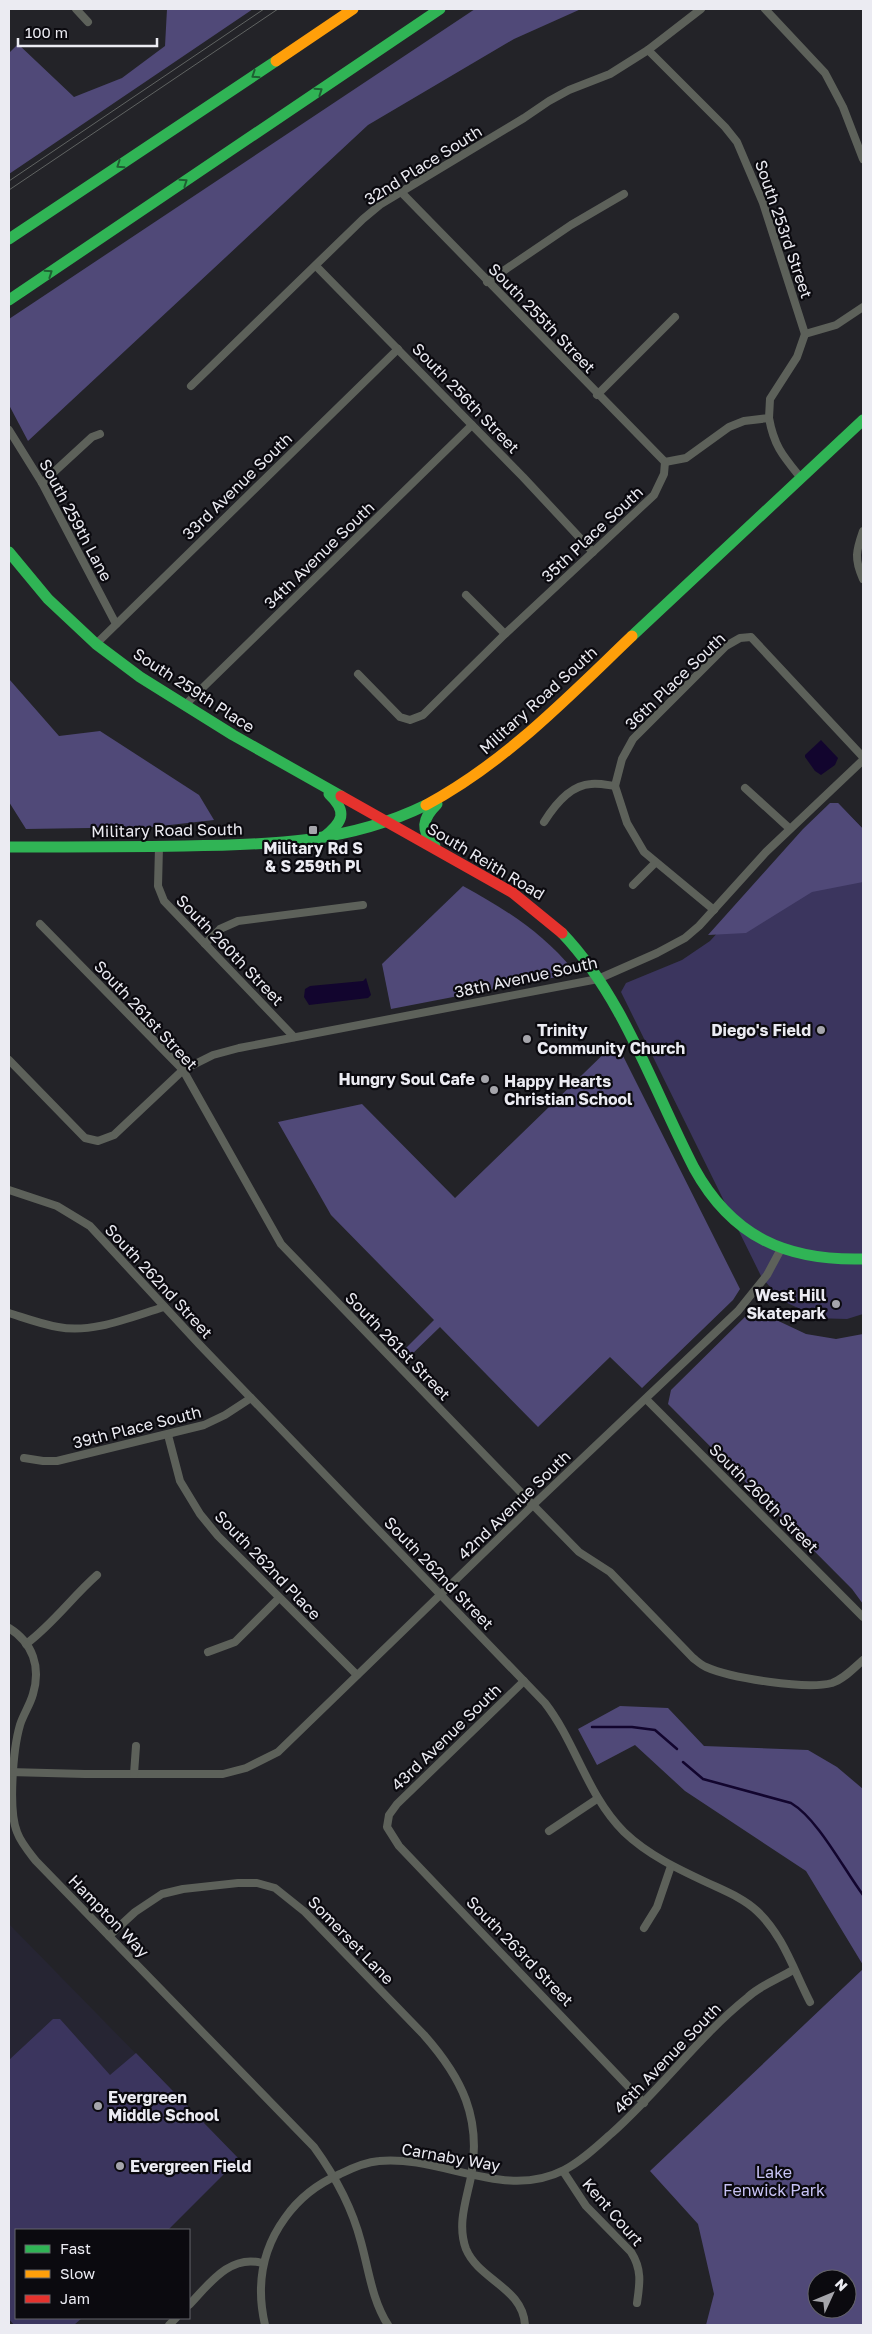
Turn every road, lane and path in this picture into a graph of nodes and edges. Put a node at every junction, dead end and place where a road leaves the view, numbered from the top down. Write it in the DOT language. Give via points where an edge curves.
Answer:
graph roads {
  1 [pos="76,9"];
  2 [pos="354,9"];
  3 [pos="440,9"];
  4 [pos="701,9"];
  5 [pos="765,9"];
  6 [pos="88,22"];
  7 [pos="648,50"];
  8 [pos="860,138"];
  9 [pos="863,159"];
  10 [pos="401,192"];
  11 [pos="624,194"];
  12 [pos="9,239"];
  13 [pos="316,266"];
  14 [pos="487,282"];
  15 [pos="9,300"];
  16 [pos="863,307"];
  17 [pos="675,318"];
  18 [pos="805,334"];
  19 [pos="398,348"];
  20 [pos="191,386"];
  21 [pos="597,395"];
  22 [pos="769,418"];
  23 [pos="863,420"];
  24 [pos="472,425"];
  25 [pos="9,430"];
  26 [pos="100,434"];
  27 [pos="665,462"];
  28 [pos="800,477"];
  29 [pos="42,483"];
  30 [pos="863,531"];
  31 [pos="9,552"];
  32 [pos="593,552"];
  33 [pos="863,580"];
  34 [pos="466,595"];
  35 [pos="116,624"];
  36 [pos="505,634"];
  37 [pos="96,644"];
  38 [pos="358,674"];
  39 [pos="185,704"];
  40 [pos="863,758"];
  41 [pos="304,775"];
  42 [pos="615,786"];
  43 [pos="745,788"];
  44 [pos="448,794"];
  45 [pos="388,822"];
  46 [pos="544,822"];
  47 [pos="789,828"];
  48 [pos="321,840"];
  49 [pos="9,847"];
  50 [pos="159,847"];
  51 [pos="446,855"];
  52 [pos="656,863"];
  53 [pos="633,885"];
  54 [pos="363,904"];
  55 [pos="714,910"];
  56 [pos="40,924"];
  57 [pos="204,944"];
  58 [pos="598,979"];
  59 [pos="294,1037"];
  60 [pos="9,1060"];
  61 [pos="183,1070"];
  62 [pos="9,1190"];
  63 [pos="781,1249"];
  64 [pos="863,1259"];
  65 [pos="164,1308"];
  66 [pos="9,1313"];
  67 [pos="251,1398"];
  68 [pos="646,1399"];
  69 [pos="168,1435"];
  70 [pos="24,1458"];
  71 [pos="533,1505"];
  72 [pos="97,1575"];
  73 [pos="442,1594"];
  74 [pos="279,1598"];
  75 [pos="863,1617"];
  76 [pos="9,1628"];
  77 [pos="26,1644"];
  78 [pos="208,1652"];
  79 [pos="863,1660"];
  80 [pos="357,1675"];
  81 [pos="524,1681"];
  82 [pos="136,1746"];
  83 [pos="11,1772"];
  84 [pos="134,1774"];
  85 [pos="597,1799"];
  86 [pos="389,1815"];
  87 [pos="548,1832"];
  88 [pos="671,1866"];
  89 [pos="644,1928"];
  90 [pos="110,1936"];
  91 [pos="793,1970"];
  92 [pos="810,2002"];
  93 [pos="644,2103"];
  94 [pos="563,2171"];
  95 [pos="334,2176"];
  96 [pos="471,2176"];
  97 [pos="262,2263"];
  98 [pos="637,2303"];
  99 [pos="190,2304"];
  100 [pos="266,2325"];
  101 [pos="388,2325"];
  102 [pos="525,2325"];
  1 -- 6 [label="street"];
  2 -- 12 [label="main road, one-way"];
  15 -- 3 [label="main road, one-way"];
  4 -- 7 [label="street, 32nd Place South"];
  5 -- 8 [label="street" via="825,74"];
  7 -- 10 [label="street, 32nd Place South" via="610,74 549,101"];
  7 -- 18 [label="street, South 253rd Street" via="737,142 763,203"];
  8 -- 9 [label="street"];
  10 -- 13 [label="street, 32nd Place South" via="363,219"];
  10 -- 14 [label="street, South 255th Street"];
  11 -- 14 [label="street" via="571,225"];
  13 -- 19 [label="street, South 256th Street"];
  13 -- 20 [label="street, 32nd Place South"];
  14 -- 21 [label="street, South 255th Street"];
  16 -- 18 [label="street" via="836,325"];
  17 -- 21 [label="street"];
  18 -- 22 [label="street" via="797,357 770,399"];
  19 -- 24 [label="street, South 256th Street"];
  19 -- 35 [label="street, 33rd Avenue South"];
  21 -- 27 [label="street, South 255th Street"];
  22 -- 27 [label="street" via="728,426 686,458"];
  22 -- 28 [label="street" via="773,440"];
  23 -- 28 [label="main road, Military Road South"];
  24 -- 32 [label="street, South 256th Street"];
  24 -- 39 [label="street, 34th Avenue South"];
  25 -- 29 [label="street, South 259th Lane"];
  26 -- 29 [label="street" via="92,437"];
  27 -- 32 [label="street, 35th Place South" via="664,474 654,494"];
  28 -- 44 [label="main road, Military Road South" via="512,749"];
  29 -- 35 [label="street, South 259th Lane"];
  30 -- 33 [label="street" via="856,552"];
  31 -- 37 [label="main road, South 259th Place" via="48,599"];
  32 -- 36 [label="street, 35th Place South"];
  34 -- 36 [label="street"];
  35 -- 37 [label="street, 33rd Avenue South"];
  36 -- 38 [label="street, 35th Place South" via="423,715 410,720 392,710"];
  37 -- 39 [label="main road, South 259th Place" via="140,677"];
  39 -- 41 [label="main road, South 259th Place" via="233,736"];
  40 -- 42 [label="street, 36th Place South" via="751,637 740,638 726,646 633,739 622,759"];
  40 -- 47 [label="street, 38th Avenue South"];
  41 -- 45 [label="main road, South 259th Place"];
  41 -- 48 [label="main road" via="338,801 341,808 339,825"];
  42 -- 46 [label="street" via="591,784 575,789 564,797"];
  42 -- 52 [label="street" via="633,837"];
  43 -- 47 [label="street"];
  44 -- 45 [label="main road, Military Road South"];
  44 -- 51 [label="main road" via="431,809 423,824 425,836"];
  45 -- 48 [label="main road, Military Road South"];
  45 -- 51 [label="main road, South Reith Road"];
  47 -- 55 [label="street, 38th Avenue South"];
  48 -- 50 [label="main road, Military Road South" via="267,845"];
  49 -- 50 [label="main road, Military Road South"];
  50 -- 57 [label="street, South 260th Street" via="160,894"];
  51 -- 58 [label="main road, South Reith Road" via="513,893 544,915 567,936"];
  52 -- 53 [label="street"];
  52 -- 55 [label="street"];
  54 -- 57 [label="street" via="238,921 220,928"];
  55 -- 58 [label="street, 38th Avenue South" via="685,938"];
  56 -- 61 [label="street, South 261st Street"];
  57 -- 59 [label="street, South 260th Street"];
  58 -- 59 [label="street, 38th Avenue South"];
  58 -- 63 [label="main road, South Reith Road" via="692,1164 710,1193 736,1220"];
  59 -- 61 [label="street" via="213,1055"];
  60 -- 61 [label="street" via="85,1138 98,1141 114,1135"];
  61 -- 71 [label="street, South 261st Street" via="281,1244"];
  62 -- 65 [label="street, South 262nd Street" via="58,1206 90,1226"];
  63 -- 64 [label="main road, South Reith Road" via="824,1260"];
  63 -- 68 [label="street, 42nd Avenue South" via="767,1275 738,1311"];
  65 -- 66 [label="street" via="84,1328 59,1328"];
  65 -- 67 [label="street, South 262nd Street"];
  67 -- 69 [label="street, 39th Place South" via="218,1420"];
  67 -- 73 [label="street, South 262nd Street"];
  68 -- 71 [label="street, 42nd Avenue South"];
  68 -- 75 [label="street, South 260th Street"];
  69 -- 70 [label="street, 39th Place South" via="57,1461"];
  69 -- 74 [label="street, South 262nd Place" via="180,1481 200,1514"];
  71 -- 73 [label="street, 42nd Avenue South"];
  71 -- 79 [label="street, South 261st Street" via="579,1552 610,1572 704,1666 765,1681 817,1685 836,1681"];
  72 -- 77 [label="street" via="41,1634"];
  73 -- 80 [label="street, 42nd Avenue South"];
  73 -- 81 [label="street, South 262nd Street"];
  74 -- 78 [label="street" via="235,1642"];
  74 -- 80 [label="street, South 262nd Place"];
  76 -- 77 [label="street, Hampton Way"];
  77 -- 83 [label="street, Hampton Way" via="37,1666 37,1678 20,1724"];
  80 -- 84 [label="street, 42nd Avenue South" via="278,1752 246,1768 223,1774"];
  81 -- 85 [label="street, South 262nd Street" via="559,1722"];
  81 -- 86 [label="street, 43rd Avenue South" via="409,1791"];
  82 -- 84 [label="street"];
  83 -- 84 [label="street, 42nd Avenue South"];
  83 -- 90 [label="street, Hampton Way" via="14,1822 23,1845"];
  85 -- 87 [label="street"];
  85 -- 88 [label="street, South 262nd Street" via="625,1832"];
  86 -- 93 [label="street, South 263rd Street" via="387,1827 399,1846"];
  88 -- 89 [label="street" via="656,1907"];
  88 -- 91 [label="street, South 262nd Street" via="736,1896 758,1911 777,1936"];
  90 -- 95 [label="street, Hampton Way" via="314,2147"];
  90 -- 96 [label="street, Somerset Lane" via="135,1912 162,1894 238,1883 257,1883 274,1888 305,1912 424,2035 452,2069 464,2092 472,2128"];
  91 -- 92 [label="street, South 262nd Street"];
  91 -- 93 [label="street, 46th Avenue South" via="757,1989 736,2007"];
  93 -- 94 [label="street, 46th Avenue South" via="583,2159"];
  94 -- 96 [label="street, Carnaby Way" via="527,2180"];
  94 -- 98 [label="street, Kent Court" via="583,2202 636,2260 640,2276"];
  95 -- 96 [label="street, Carnaby Way" via="357,2166 400,2160"];
  95 -- 97 [label="street, Carnaby Way" via="295,2203 280,2224"];
  95 -- 101 [label="street, Hampton Way" via="348,2203 361,2241 379,2312"];
  96 -- 102 [label="street, Somerset Lane" via="462,2232 467,2250 518,2303 524,2313"];
  97 -- 99 [label="street" via="240,2261 212,2281"];
  97 -- 100 [label="street, Carnaby Way" via="259,2286"];
}
